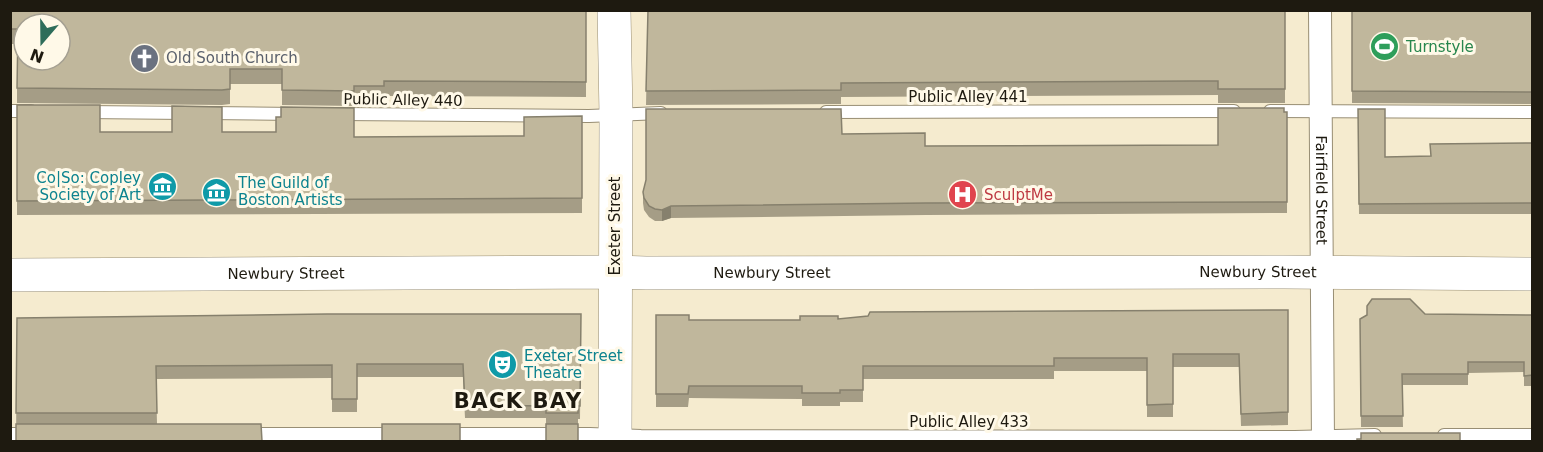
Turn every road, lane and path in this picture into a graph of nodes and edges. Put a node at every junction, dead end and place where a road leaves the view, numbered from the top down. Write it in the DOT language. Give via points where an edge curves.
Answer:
graph roads {
  1 [pos="615,10"];
  2 [pos="1320,10"];
  3 [pos="10,111"];
  4 [pos="46,111"];
  5 [pos="70,112"];
  6 [pos="819,112"];
  7 [pos="1320,112"];
  8 [pos="1533,112"];
  9 [pos="676,113"];
  10 [pos="307,114"];
  11 [pos="331,114"];
  12 [pos="616,115"];
  13 [pos="615,272"];
  14 [pos="1322,273"];
  15 [pos="10,274"];
  16 [pos="1533,274"];
  17 [pos="10,434"];
  18 [pos="46,434"];
  19 [pos="235,434"];
  20 [pos="412,434"];
  21 [pos="436,434"];
  22 [pos="1385,435"];
  23 [pos="1430,435"];
  24 [pos="1533,435"];
  25 [pos="615,438"];
  26 [pos="1323,439"];
  1 -- 12 [label="main road, Exeter Street"];
  2 -- 7 [label="street, Fairfield Street"];
  3 -- 4 [label="lane"];
  5 -- 10 [label="lane"];
  6 -- 7 [label="lane, Public Alley 441"];
  7 -- 8 [label="lane, Public Alley 441"];
  7 -- 14 [label="street, Fairfield Street"];
  9 -- 12 [label="lane"];
  11 -- 12 [label="lane, Public Alley 440"];
  12 -- 13 [label="main road, Exeter Street"];
  13 -- 14 [label="main road, Newbury Street"];
  13 -- 15 [label="main road, Newbury Street"];
  13 -- 25 [label="main road, Exeter Street"];
  14 -- 16 [label="main road, Newbury Street"];
  14 -- 26 [label="street, Fairfield Street"];
  17 -- 18 [label="lane"];
  19 -- 20 [label="lane"];
  21 -- 25 [label="lane, Public Alley 433"];
  22 -- 26 [label="lane, Public Alley 433"];
  23 -- 24 [label="lane"];
  25 -- 26 [label="lane, Public Alley 433"];
}
